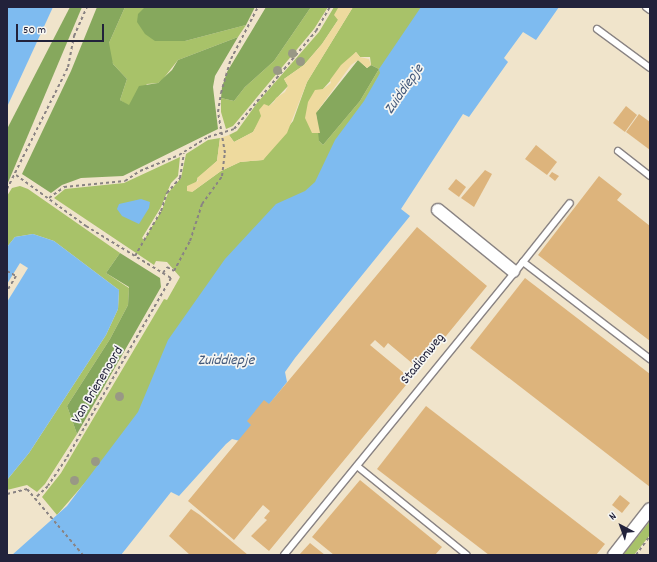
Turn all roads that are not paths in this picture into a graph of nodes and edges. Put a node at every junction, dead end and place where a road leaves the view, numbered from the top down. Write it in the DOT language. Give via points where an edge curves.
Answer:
graph roads {
  1 [pos="646,7"];
  2 [pos="650,10"];
  3 [pos="597,29"];
  4 [pos="650,68"];
  5 [pos="618,150"];
  6 [pos="650,176"];
  7 [pos="570,203"];
  8 [pos="438,210"];
  9 [pos="523,262"];
  10 [pos="513,271"];
  11 [pos="650,359"];
  12 [pos="357,466"];
  13 [pos="650,509"];
  14 [pos="284,555"];
  15 [pos="467,555"];
  16 [pos="614,555"];
  1 -- 2 [label="lane"];
  3 -- 4 [label="lane"];
  5 -- 6 [label="lane"];
  7 -- 9 [label="lane, Stadionweg"];
  8 -- 10 [label="street"];
  9 -- 10 [label="lane, Stadionweg"];
  9 -- 11 [label="lane"];
  10 -- 12 [label="lane, Stadionweg"];
  12 -- 14 [label="lane, Stadionweg"];
  12 -- 15 [label="lane"];
  13 -- 16 [label="street"];
}
